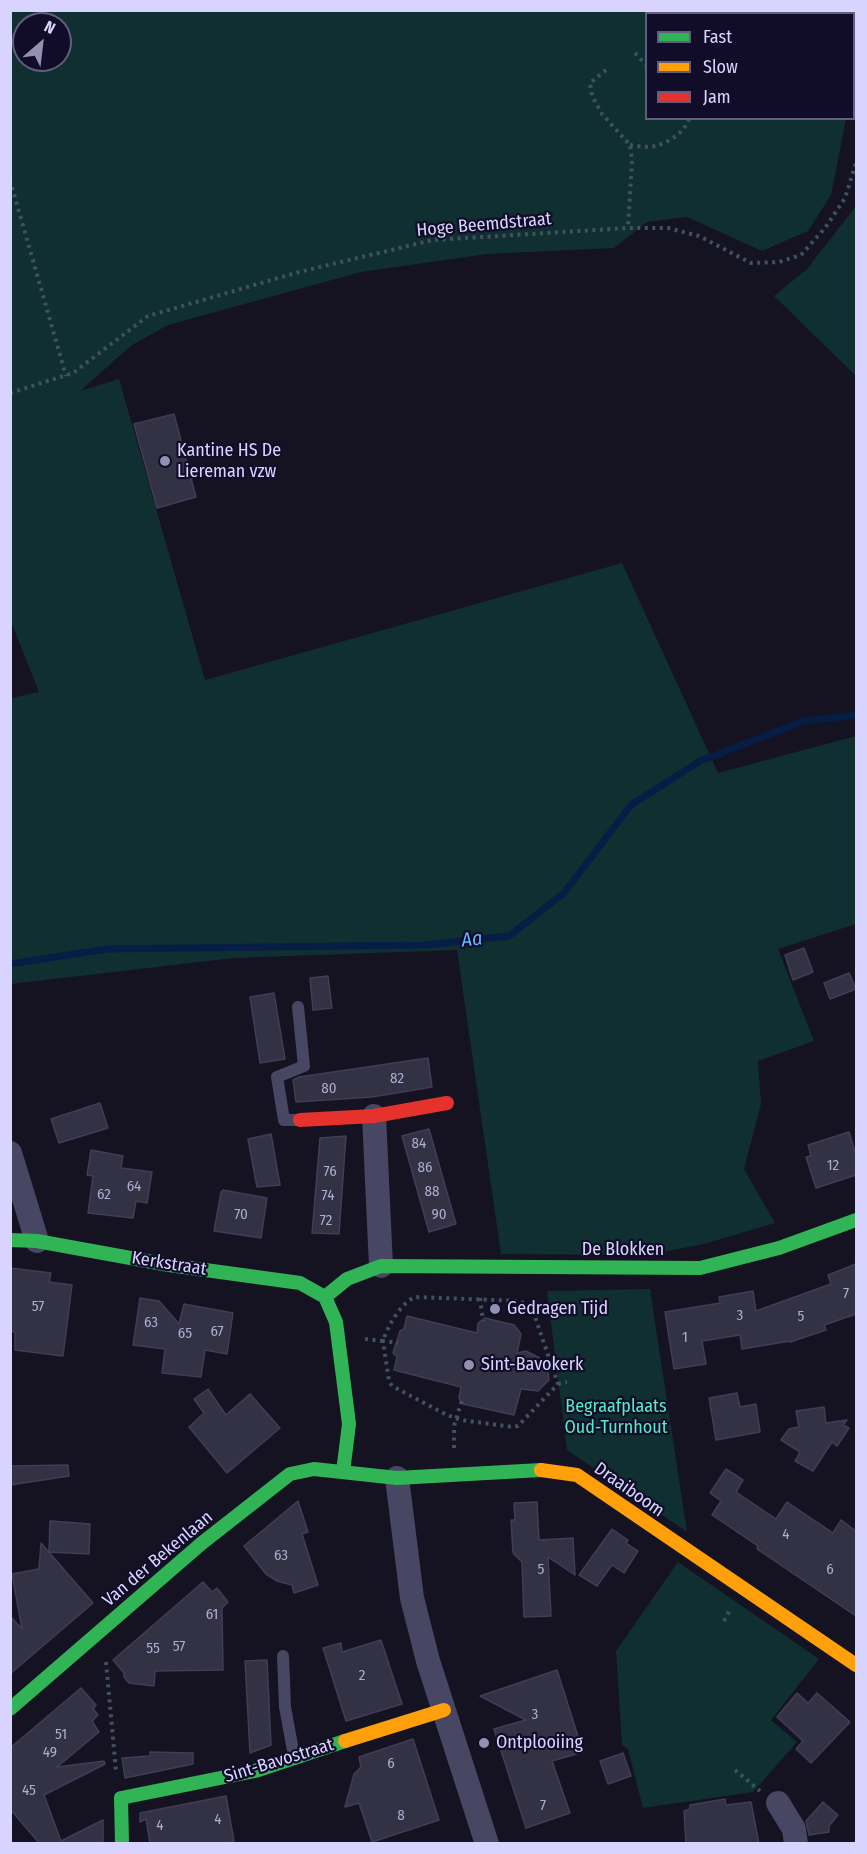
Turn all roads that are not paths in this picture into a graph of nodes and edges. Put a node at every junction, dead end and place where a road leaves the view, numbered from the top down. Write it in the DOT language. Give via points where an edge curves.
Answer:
graph roads {
  1 [pos="298,1007"];
  2 [pos="447,1103"];
  3 [pos="374,1116"];
  4 [pos="300,1120"];
  5 [pos="10,1153"];
  6 [pos="856,1220"];
  7 [pos="10,1240"];
  8 [pos="37,1241"];
  9 [pos="381,1266"];
  10 [pos="325,1296"];
  11 [pos="343,1472"];
  12 [pos="397,1479"];
  13 [pos="283,1656"];
  14 [pos="856,1665"];
  15 [pos="10,1709"];
  16 [pos="444,1710"];
  17 [pos="295,1757"];
  18 [pos="777,1803"];
  19 [pos="122,1844"];
  20 [pos="488,1844"];
  21 [pos="796,1844"];
  1 -- 4 [label="lane" via="304,1066 277,1077 284,1120"];
  2 -- 3 [label="street"];
  3 -- 4 [label="street"];
  3 -- 9 [label="street"];
  5 -- 8 [label="street"];
  6 -- 9 [label="street, De Blokken" via="749,1257 700,1268"];
  7 -- 8 [label="street, Kerkstraat"];
  8 -- 10 [label="street, Kerkstraat" via="300,1283"];
  9 -- 10 [label="street" via="346,1279"];
  10 -- 11 [label="street" via="336,1322 349,1424"];
  11 -- 12 [label="street, Draaiboom"];
  11 -- 15 [label="street, Van der Bekenlaan" via="314,1469 290,1474 202,1543"];
  12 -- 14 [label="street, Draaiboom" via="545,1470 577,1475"];
  12 -- 16 [label="street" via="412,1598"];
  13 -- 17 [label="lane" via="285,1707"];
  16 -- 17 [label="street, Sint-Bavostraat"];
  16 -- 20 [label="street"];
  17 -- 19 [label="street, Sint-Bavostraat" via="255,1771 121,1798"];
  18 -- 21 [label="street" via="794,1829"];
}
